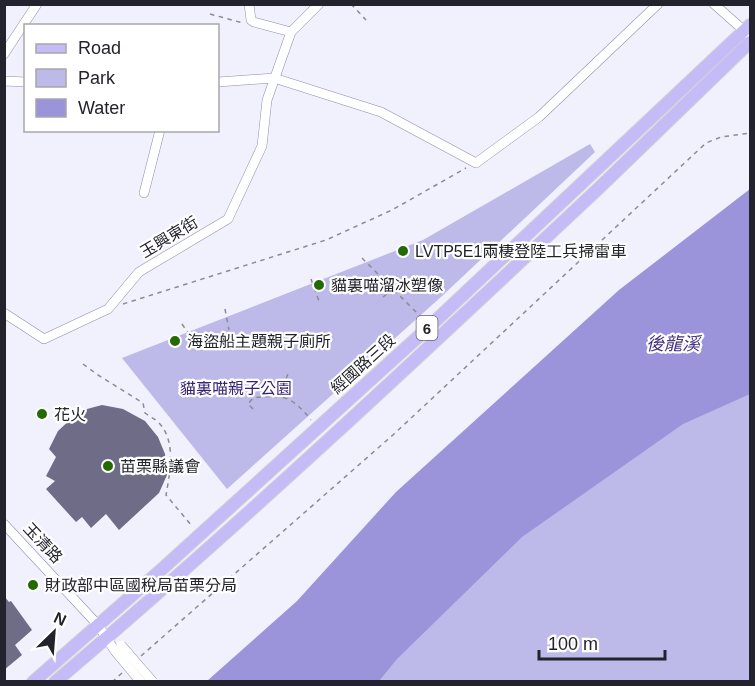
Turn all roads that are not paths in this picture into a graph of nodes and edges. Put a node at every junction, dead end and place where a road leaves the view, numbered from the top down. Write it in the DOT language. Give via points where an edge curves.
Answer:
graph roads {
  1 [pos="249,4"];
  2 [pos="319,4"];
  3 [pos="658,4"];
  4 [pos="714,4"];
  5 [pos="35,5"];
  6 [pos="749,31"];
  7 [pos="291,32"];
  8 [pos="750,42"];
  9 [pos="4,54"];
  10 [pos="274,78"];
  11 [pos="4,81"];
  12 [pos="24,82"];
  13 [pos="219,82"];
  14 [pos="159,132"];
  15 [pos="144,193"];
  16 [pos="4,313"];
  17 [pos="4,524"];
  18 [pos="98,625"];
  19 [pos="107,637"];
  20 [pos="118,648"];
  21 [pos="33,681"];
  22 [pos="55,681"];
  23 [pos="141,681"];
  24 [pos="153,681"];
  1 -- 7 [label="street" via="251,20"];
  2 -- 7 [label="street, 玉興東街"];
  3 -- 10 [label="street" via="539,117 476,163 381,112"];
  4 -- 6 [label="street"];
  5 -- 9 [label="street"];
  6 -- 18 [label="main road, 經國路三段 / 6"];
  7 -- 10 [label="street, 玉興東街"];
  8 -- 19 [label="main road, 經國路三段 / 6" via="398,376"];
  10 -- 13 [label="street"];
  10 -- 16 [label="street, 玉興東街" via="267,100 262,146 228,219 139,272 108,309 44,339"];
  11 -- 12 [label="street"];
  14 -- 15 [label="street"];
  17 -- 18 [label="street, 玉清路"];
  18 -- 19 [label="street, 玉清路"];
  18 -- 21 [label="main road, 6"];
  19 -- 20 [label="street, 玉清路"];
  19 -- 22 [label="main road, 6"];
  20 -- 23 [label="street, bridge"];
  20 -- 24 [label="street, bridge"];
}
